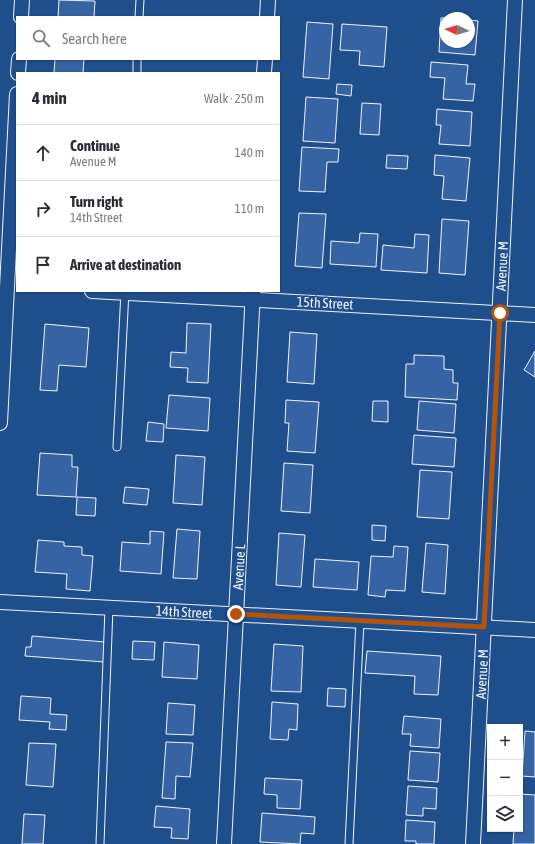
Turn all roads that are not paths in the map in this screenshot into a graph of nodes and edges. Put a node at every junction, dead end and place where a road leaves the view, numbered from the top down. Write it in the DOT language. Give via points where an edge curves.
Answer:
graph roads {
  1 [pos="22,0"];
  2 [pos="140,0"];
  3 [pos="268,0"];
  4 [pos="515,0"];
  5 [pos="21,16"];
  6 [pos="140,16"];
  7 [pos="267,16"];
  8 [pos="19,60"];
  9 [pos="137,60"];
  10 [pos="265,60"];
  11 [pos="18,72"];
  12 [pos="136,72"];
  13 [pos="264,72"];
  14 [pos="16,115"];
  15 [pos="8,287"];
  16 [pos="125,292"];
  17 [pos="253,295"];
  18 [pos="500,313"];
  19 [pos="535,315"];
  20 [pos="0,423"];
  21 [pos="117,447"];
  22 [pos="0,602"];
  23 [pos="108,608"];
  24 [pos="236,614"];
  25 [pos="360,621"];
  26 [pos="484,627"];
  27 [pos="535,630"];
  28 [pos="100,844"];
  29 [pos="224,844"];
  30 [pos="348,844"];
  31 [pos="473,844"];
  1 -- 5 [label="street"];
  2 -- 6 [label="lane"];
  3 -- 7 [label="street"];
  4 -- 18 [label="street, Avenue M"];
  8 -- 11 [label="street"];
  9 -- 12 [label="lane"];
  10 -- 13 [label="street"];
  14 -- 15 [label="street"];
  15 -- 20 [label="street"];
  16 -- 17 [label="street, 15th Street"];
  16 -- 21 [label="lane"];
  17 -- 18 [label="street, 15th Street"];
  17 -- 24 [label="street, Avenue L"];
  18 -- 19 [label="street, 15th Street"];
  18 -- 26 [label="street, Avenue M"];
  22 -- 23 [label="street, 14th Street"];
  23 -- 24 [label="street, 14th Street"];
  23 -- 28 [label="lane"];
  24 -- 25 [label="street, 14th Street"];
  24 -- 29 [label="street, Avenue L"];
  25 -- 26 [label="street, 14th Street"];
  25 -- 30 [label="lane"];
  26 -- 27 [label="street, 14th Street"];
  26 -- 31 [label="street, Avenue M"];
}
